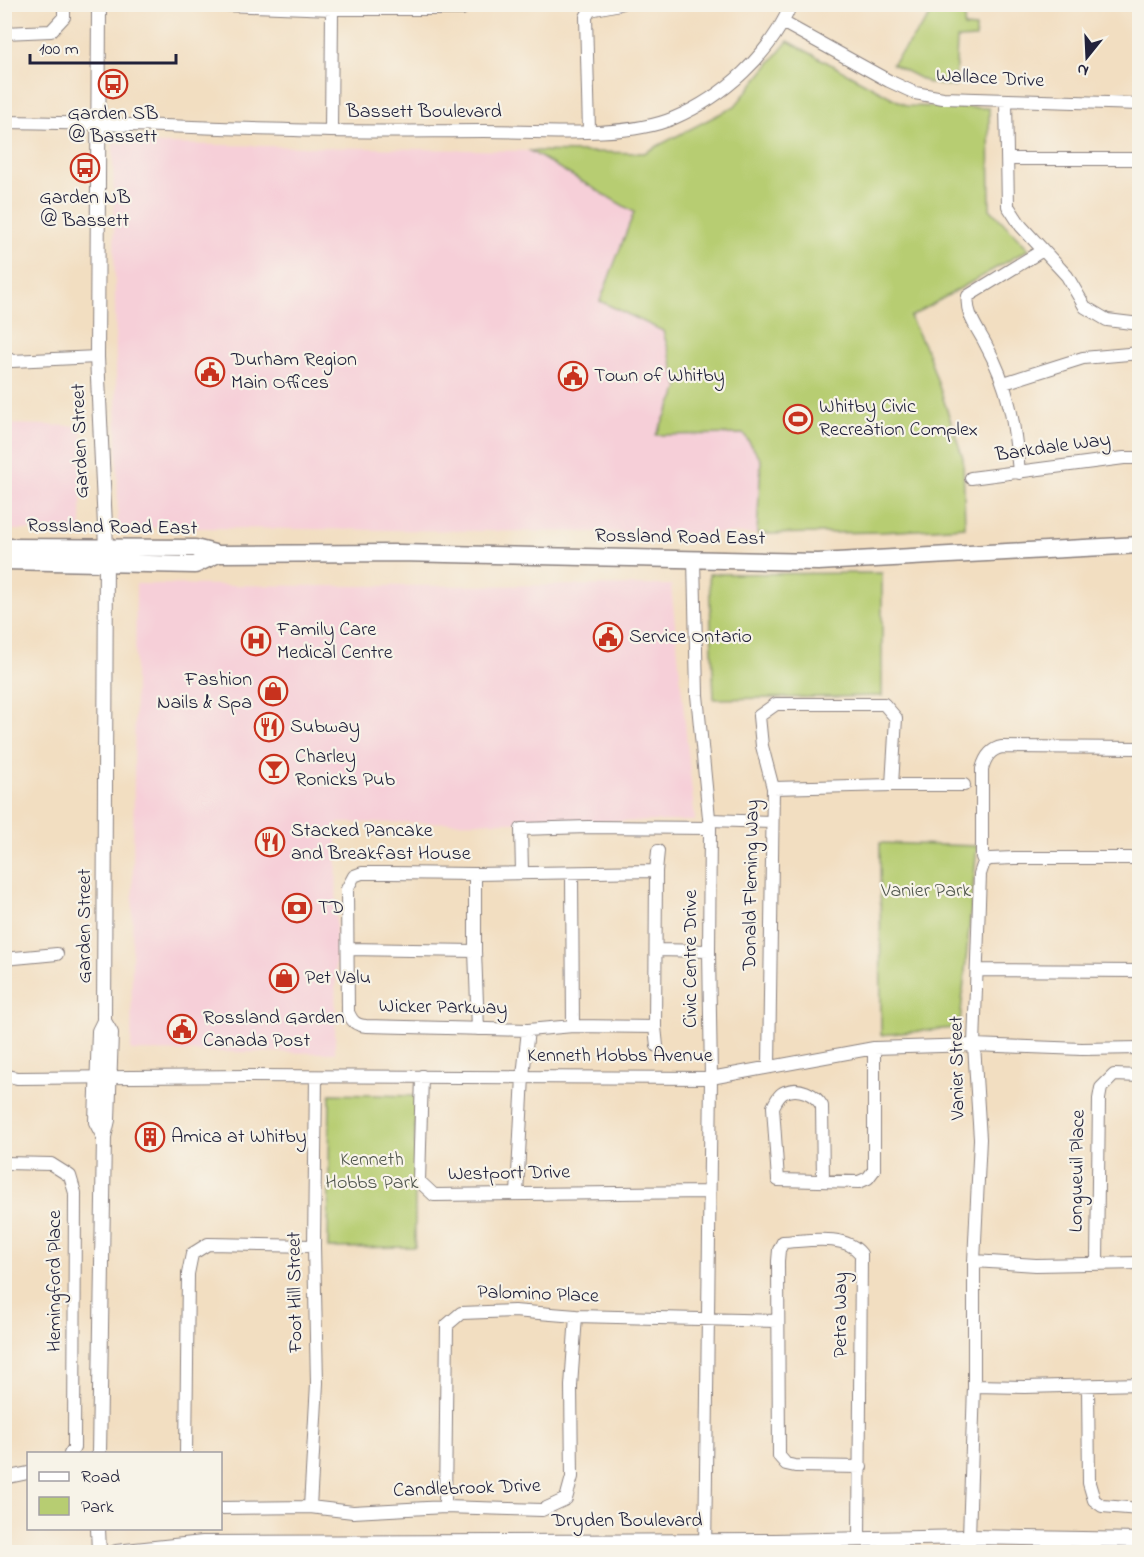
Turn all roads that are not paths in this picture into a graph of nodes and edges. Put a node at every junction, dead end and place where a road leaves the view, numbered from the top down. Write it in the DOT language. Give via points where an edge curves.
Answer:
graph roads {
  1 [pos="64,4"];
  2 [pos="99,4"];
  3 [pos="199,4"];
  4 [pos="462,4"];
  5 [pos="620,4"];
  6 [pos="791,4"];
  7 [pos="332,9"];
  8 [pos="784,23"];
  9 [pos="4,33"];
  10 [pos="1006,101"];
  11 [pos="1140,104"];
  12 [pos="4,122"];
  13 [pos="97,123"];
  14 [pos="331,131"];
  15 [pos="589,131"];
  16 [pos="1007,159"];
  17 [pos="1140,159"];
  18 [pos="1043,250"];
  19 [pos="1140,324"];
  20 [pos="1140,353"];
  21 [pos="4,356"];
  22 [pos="97,357"];
  23 [pos="1004,383"];
  24 [pos="1140,458"];
  25 [pos="1019,473"];
  26 [pos="971,478"];
  27 [pos="1140,545"];
  28 [pos="4,547"];
  29 [pos="106,554"];
  30 [pos="694,559"];
  31 [pos="4,561"];
  32 [pos="1140,748"];
  33 [pos="892,784"];
  34 [pos="964,785"];
  35 [pos="773,788"];
  36 [pos="772,822"];
  37 [pos="710,824"];
  38 [pos="658,851"];
  39 [pos="1140,858"];
  40 [pos="984,862"];
  41 [pos="656,871"];
  42 [pos="522,872"];
  43 [pos="572,873"];
  44 [pos="476,874"];
  45 [pos="348,949"];
  46 [pos="656,950"];
  47 [pos="475,951"];
  48 [pos="709,951"];
  49 [pos="57,954"];
  50 [pos="4,959"];
  51 [pos="977,970"];
  52 [pos="1140,971"];
  53 [pos="573,1026"];
  54 [pos="655,1027"];
  55 [pos="478,1029"];
  56 [pos="528,1029"];
  57 [pos="974,1045"];
  58 [pos="657,1046"];
  59 [pos="874,1048"];
  60 [pos="1140,1048"];
  61 [pos="769,1066"];
  62 [pos="4,1075"];
  63 [pos="422,1076"];
  64 [pos="523,1076"];
  65 [pos="1140,1076"];
  66 [pos="104,1077"];
  67 [pos="316,1077"];
  68 [pos="711,1078"];
  69 [pos="4,1163"];
  70 [pos="823,1181"];
  71 [pos="709,1191"];
  72 [pos="517,1194"];
  73 [pos="314,1246"];
  74 [pos="974,1261"];
  75 [pos="1097,1262"];
  76 [pos="1140,1263"];
  77 [pos="576,1316"];
  78 [pos="706,1319"];
  79 [pos="778,1321"];
  80 [pos="1140,1384"];
  81 [pos="974,1386"];
  82 [pos="1088,1386"];
  83 [pos="71,1452"];
  84 [pos="99,1452"];
  85 [pos="186,1452"];
  86 [pos="861,1467"];
  87 [pos="27,1473"];
  88 [pos="4,1478"];
  89 [pos="445,1507"];
  90 [pos="222,1508"];
  91 [pos="310,1508"];
  92 [pos="1140,1509"];
  93 [pos="98,1530"];
  94 [pos="969,1536"];
  95 [pos="859,1540"];
  96 [pos="1140,1540"];
  97 [pos="705,1546"];
  98 [pos="99,1552"];
  99 [pos="116,1552"];
  1 -- 9 [label="street" via="64,17 51,31"];
  2 -- 13 [label="street, Garden Street"];
  3 -- 7 [label="street"];
  4 -- 7 [label="street" via="462,9"];
  5 -- 15 [label="street" via="590,10 586,17"];
  6 -- 8 [label="street, Bassett Boulevard"];
  7 -- 14 [label="street"];
  8 -- 10 [label="street, Wallace Drive" via="915,93"];
  8 -- 15 [label="street, Bassett Boulevard" via="755,61 713,97 653,124"];
  10 -- 11 [label="street, Wallace Drive"];
  10 -- 16 [label="street"];
  12 -- 13 [label="street, Bassett Boulevard"];
  13 -- 14 [label="street, Bassett Boulevard"];
  13 -- 22 [label="street, Garden Street"];
  14 -- 15 [label="street, Bassett Boulevard"];
  16 -- 17 [label="street"];
  16 -- 18 [label="street" via="1008,206"];
  18 -- 19 [label="street" via="1067,276 1085,307 1107,320"];
  18 -- 23 [label="street" via="968,296 966,307"];
  20 -- 23 [label="street" via="1083,358"];
  21 -- 22 [label="street" via="12,361"];
  22 -- 29 [label="street, Garden Street"];
  23 -- 25 [label="street"];
  24 -- 25 [label="street, Barkdale Way"];
  25 -- 26 [label="street, Barkdale Way"];
  27 -- 30 [label="main road, Rossland Road East" via="818,562"];
  28 -- 29 [label="main road, Rossland Road East"];
  29 -- 30 [label="main road, Rossland Road East" via="195,548 218,554"];
  29 -- 31 [label="main road, Rossland Road East"];
  29 -- 66 [label="street, Garden Street" via="104,1021 99,1031"];
  30 -- 37 [label="street, Civic Centre Drive" via="697,695"];
  32 -- 40 [label="street, Vanier Street" via="995,748 984,760 982,769"];
  33 -- 34 [label="street, Donald Fleming Way"];
  33 -- 35 [label="street, Donald Fleming Way"];
  33 -- 35 [label="street" via="896,718 884,704 776,704 759,716"];
  35 -- 36 [label="street, Donald Fleming Way"];
  36 -- 37 [label="street"];
  36 -- 61 [label="street, Donald Fleming Way"];
  37 -- 42 [label="street" via="521,829"];
  37 -- 48 [label="street, Civic Centre Drive"];
  38 -- 41 [label="street"];
  39 -- 40 [label="street" via="1002,858"];
  40 -- 51 [label="street, Vanier Street" via="980,874"];
  41 -- 43 [label="street, Wicker Parkway"];
  41 -- 46 [label="street"];
  42 -- 43 [label="street, Wicker Parkway"];
  42 -- 44 [label="street, Wicker Parkway"];
  43 -- 53 [label="street"];
  44 -- 45 [label="street, Wicker Parkway" via="354,876 347,889"];
  44 -- 47 [label="street"];
  45 -- 47 [label="street"];
  45 -- 55 [label="street, Wicker Parkway" via="348,1012 357,1025"];
  46 -- 48 [label="street"];
  46 -- 54 [label="street"];
  47 -- 55 [label="street"];
  48 -- 68 [label="street, Civic Centre Drive"];
  49 -- 50 [label="street"];
  51 -- 52 [label="street"];
  51 -- 57 [label="street, Vanier Street"];
  53 -- 54 [label="street, Wicker Parkway"];
  53 -- 56 [label="street, Wicker Parkway"];
  54 -- 58 [label="street"];
  55 -- 56 [label="street, Wicker Parkway"];
  56 -- 64 [label="street, Wicker Parkway"];
  57 -- 59 [label="street, Kenneth Hobbs Avenue"];
  57 -- 60 [label="street, Kenneth Hobbs Avenue"];
  57 -- 74 [label="street, Vanier Street" via="980,1139"];
  59 -- 61 [label="street, Kenneth Hobbs Avenue"];
  59 -- 70 [label="street" via="874,1170 868,1179 859,1182"];
  61 -- 68 [label="street, Kenneth Hobbs Avenue"];
  62 -- 66 [label="street"];
  63 -- 64 [label="street, Kenneth Hobbs Avenue"];
  63 -- 67 [label="street, Kenneth Hobbs Avenue"];
  63 -- 72 [label="street, Westport Drive" via="419,1181 434,1195"];
  64 -- 68 [label="street, Kenneth Hobbs Avenue"];
  64 -- 72 [label="street, Wicker Parkway"];
  65 -- 75 [label="street, Longueuil Place" via="1114,1075 1101,1088"];
  66 -- 67 [label="street, Kenneth Hobbs Avenue"];
  66 -- 84 [label="street, Garden Street" via="96,1122 104,1137"];
  67 -- 73 [label="street, Foot Hill Street"];
  68 -- 71 [label="street, Civic Centre Drive"];
  69 -- 83 [label="street, Hemingford Place" via="51,1164 70,1176 75,1193"];
  70 -- 70 [label="street" via="778,1180 773,1107 786,1091 817,1096 822,1106"];
  71 -- 72 [label="street, Westport Drive"];
  71 -- 78 [label="street, Civic Centre Drive"];
  73 -- 85 [label="street" via="208,1244 192,1254 188,1274"];
  73 -- 91 [label="street, Foot Hill Street" via="317,1383"];
  74 -- 75 [label="street" via="1036,1265"];
  74 -- 81 [label="street, Vanier Street"];
  75 -- 76 [label="street"];
  77 -- 78 [label="street, Palomino Place"];
  77 -- 89 [label="street, Candlebrook Drive" via="572,1478 566,1499 542,1510"];
  77 -- 89 [label="street, Palomino Place" via="514,1311 461,1313 447,1325"];
  78 -- 79 [label="street"];
  78 -- 97 [label="street, Civic Centre Drive"];
  79 -- 86 [label="street, Petra Way" via="779,1456 786,1464 795,1466"];
  79 -- 86 [label="street, Petra Way" via="778,1261 783,1242 835,1240 855,1247 861,1254"];
  80 -- 82 [label="street"];
  81 -- 82 [label="street"];
  81 -- 94 [label="street, Vanier Street"];
  82 -- 92 [label="street" via="1089,1483 1094,1500 1102,1506"];
  86 -- 95 [label="street, Petra Way"];
  87 -- 88 [label="street"];
  89 -- 91 [label="street, Candlebrook Drive" via="353,1512"];
  90 -- 91 [label="street, Candlebrook Drive"];
  93 -- 98 [label="street"];
  94 -- 95 [label="street, Dryden Boulevard"];
  94 -- 96 [label="street, Dryden Boulevard"];
  95 -- 97 [label="street, Dryden Boulevard"];
  97 -- 99 [label="street, Dryden Boulevard" via="203,1543"];
}
